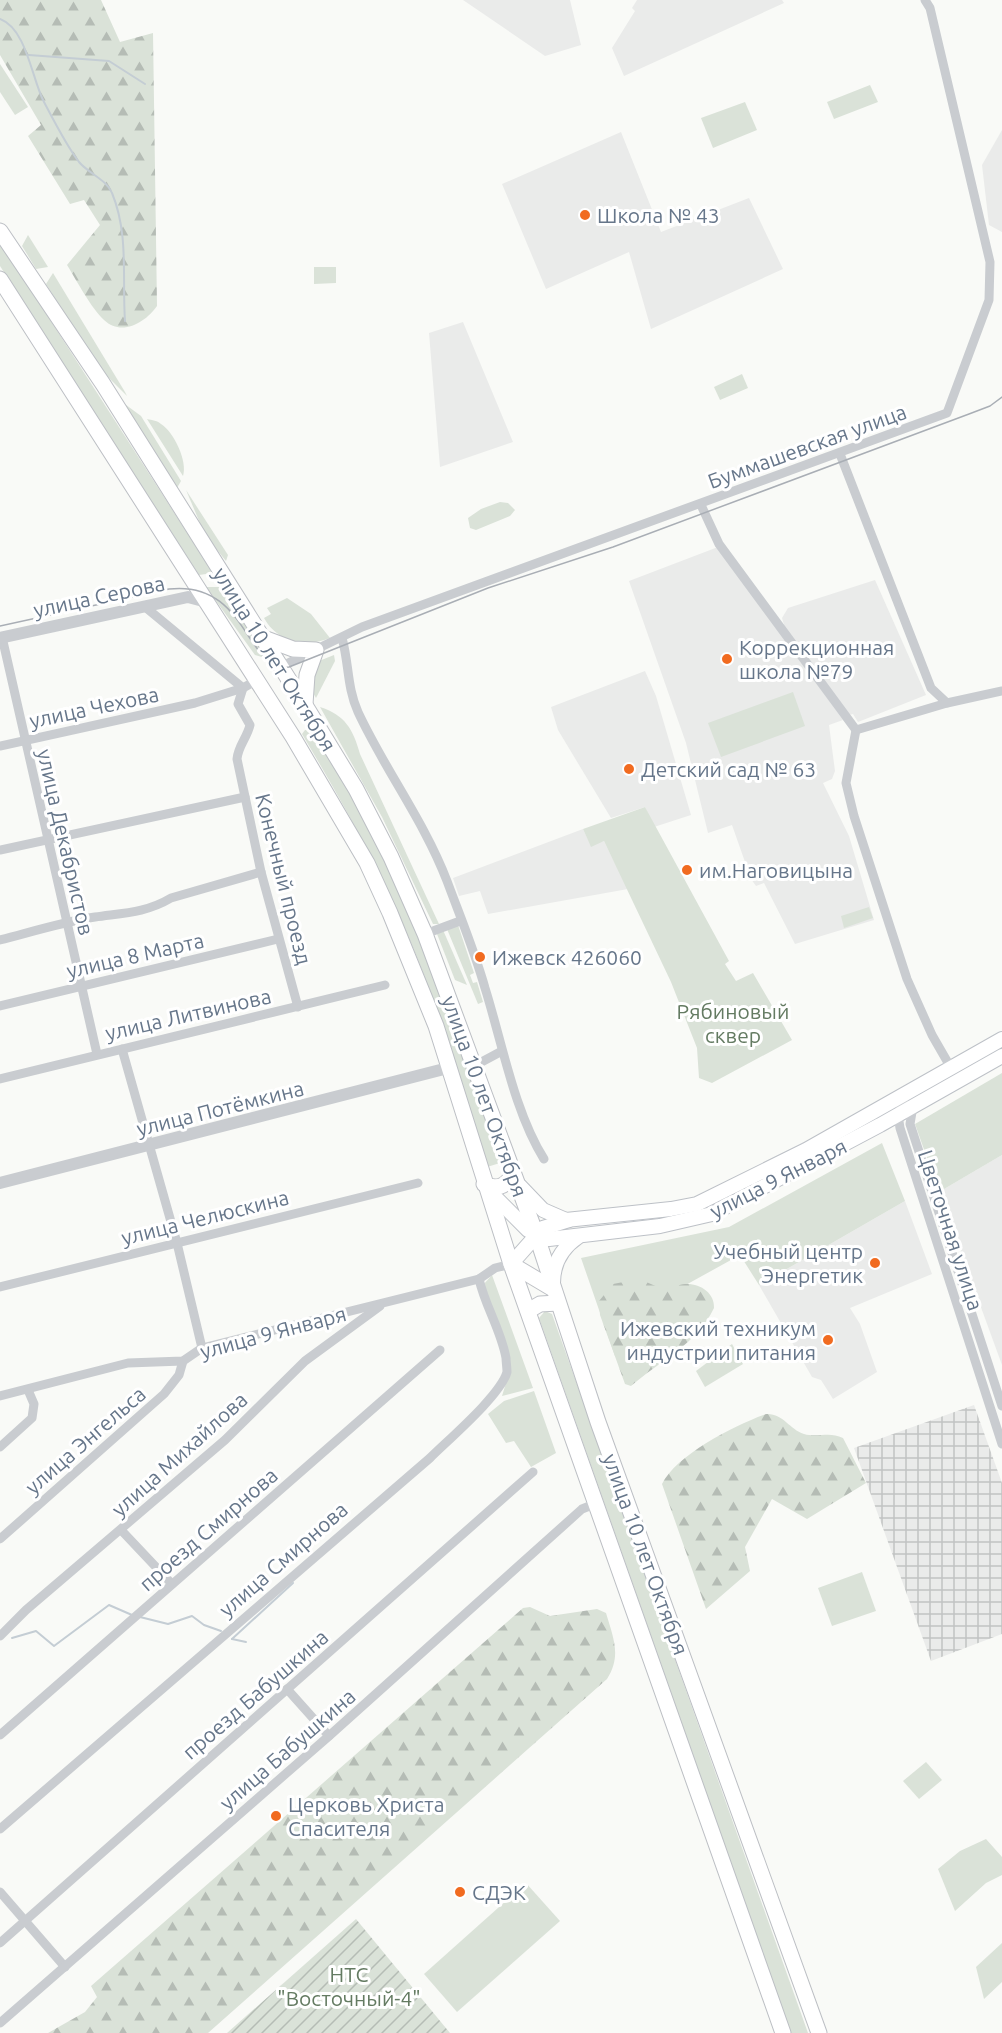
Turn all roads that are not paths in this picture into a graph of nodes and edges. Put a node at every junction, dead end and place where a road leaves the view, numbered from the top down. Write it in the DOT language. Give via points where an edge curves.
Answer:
graph roads {
  1 [pos="925,0"];
  2 [pos="0,231"];
  3 [pos="0,279"];
  4 [pos="840,454"];
  5 [pos="700,505"];
  6 [pos="207,602"];
  7 [pos="144,606"];
  8 [pos="261,637"];
  9 [pos="1,638"];
  10 [pos="342,638"];
  11 [pos="316,650"];
  12 [pos="247,665"];
  13 [pos="280,667"];
  14 [pos="250,684"];
  15 [pos="1002,690"];
  16 [pos="947,703"];
  17 [pos="304,704"];
  18 [pos="320,730"];
  19 [pos="856,730"];
  20 [pos="293,737"];
  21 [pos="25,740"];
  22 [pos="0,746"];
  23 [pos="245,797"];
  24 [pos="49,838"];
  25 [pos="0,850"];
  26 [pos="261,872"];
  27 [pos="460,921"];
  28 [pos="66,924"];
  29 [pos="425,934"];
  30 [pos="278,939"];
  31 [pos="0,940"];
  32 [pos="385,985"];
  33 [pos="80,986"];
  34 [pos="0,1006"];
  35 [pos="298,1007"];
  36 [pos="1002,1039"];
  37 [pos="122,1048"];
  38 [pos="502,1051"];
  39 [pos="98,1054"];
  40 [pos="1002,1056"];
  41 [pos="474,1066"];
  42 [pos="448,1068"];
  43 [pos="951,1068"];
  44 [pos="0,1079"];
  45 [pos="910,1100"];
  46 [pos="878,1110"];
  47 [pos="899,1122"];
  48 [pos="910,1124"];
  49 [pos="149,1147"];
  50 [pos="544,1159"];
  51 [pos="512,1175"];
  52 [pos="418,1183"];
  53 [pos="0,1184"];
  54 [pos="484,1184"];
  55 [pos="571,1220"];
  56 [pos="536,1234"];
  57 [pos="583,1234"];
  58 [pos="949,1242"];
  59 [pos="177,1243"];
  60 [pos="937,1247"];
  61 [pos="511,1264"];
  62 [pos="479,1279"];
  63 [pos="0,1287"];
  64 [pos="555,1296"];
  65 [pos="386,1302"];
  66 [pos="528,1311"];
  67 [pos="202,1348"];
  68 [pos="440,1350"];
  69 [pos="183,1361"];
  70 [pos="28,1389"];
  71 [pos="0,1396"];
  72 [pos="1001,1404"];
  73 [pos="988,1406"];
  74 [pos="1002,1444"];
  75 [pos="0,1447"];
  76 [pos="533,1472"];
  77 [pos="597,1503"];
  78 [pos="122,1531"];
  79 [pos="0,1539"];
  80 [pos="172,1584"];
  81 [pos="0,1636"];
  82 [pos="287,1689"];
  83 [pos="0,1736"];
  84 [pos="329,1736"];
  85 [pos="0,1829"];
  86 [pos="0,1892"];
  87 [pos="26,1921"];
  88 [pos="0,1943"];
  89 [pos="65,1966"];
  90 [pos="0,2023"];
  91 [pos="783,2033"];
  92 [pos="819,2033"];
  1 -- 4 [label="street, Буммашевская улица" via="990,262 990,296 947,413"];
  2 -- 8 [label="main road, улица 10 лет Октября" via="103,384"];
  3 -- 6 [label="main road, улица 10 лет Октября"];
  4 -- 5 [label="street, Буммашевская улица"];
  4 -- 16 [label="street" via="931,688"];
  5 -- 10 [label="street, Буммашевская улица" via="362,627"];
  5 -- 19 [label="street" via="719,544"];
  6 -- 7 [label="street, улица Серова" via="188,597"];
  6 -- 12 [label="main road, улица 10 лет Октября"];
  7 -- 9 [label="street, улица Серова"];
  7 -- 14 [label="street"];
  8 -- 11 [label="main road" via="293,649"];
  8 -- 13 [label="main road, улица 10 лет Октября"];
  9 -- 21 [label="street, улица Декабристов"];
  10 -- 11 [label="street, Буммашевская улица"];
  10 -- 27 [label="street" via="348,685 358,712 428,838"];
  11 -- 13 [label="street, Буммашевская улица"];
  11 -- 17 [label="main road" via="307,675"];
  12 -- 13 [label="main road"];
  12 -- 14 [label="main road, улица 10 лет Октября"];
  13 -- 17 [label="main road, улица 10 лет Октября"];
  14 -- 20 [label="main road, улица 10 лет Октября"];
  14 -- 21 [label="street, улица Чехова" via="195,703"];
  14 -- 23 [label="street, Конечный проезд" via="238,704 250,725 237,750"];
  15 -- 16 [label="street"];
  16 -- 19 [label="street"];
  17 -- 18 [label="main road, улица 10 лет Октября"];
  18 -- 20 [label="main road" via="311,724 303,726"];
  18 -- 29 [label="main road, улица 10 лет Октября" via="356,789"];
  19 -- 43 [label="street" via="846,783 854,816 907,979"];
  20 -- 42 [label="main road, улица 10 лет Октября" via="367,863 420,982"];
  21 -- 22 [label="street, улица Чехова"];
  21 -- 24 [label="street, улица Декабристов"];
  23 -- 24 [label="street"];
  23 -- 26 [label="street, Конечный проезд"];
  24 -- 25 [label="street"];
  24 -- 28 [label="street, улица Декабристов"];
  26 -- 28 [label="street" via="127,915"];
  26 -- 30 [label="street, Конечный проезд"];
  27 -- 29 [label="street"];
  27 -- 38 [label="street" via="485,986"];
  28 -- 31 [label="street"];
  28 -- 33 [label="street, улица Декабристов"];
  29 -- 41 [label="main road, улица 10 лет Октября"];
  30 -- 33 [label="street, улица 8 Марта"];
  30 -- 35 [label="street, Конечный проезд"];
  32 -- 35 [label="street, улица Литвинова"];
  33 -- 34 [label="street, улица 8 Марта"];
  33 -- 39 [label="street, улица Декабристов"];
  35 -- 37 [label="street, улица Литвинова"];
  36 -- 43 [label="main road, улица 9 Января"];
  37 -- 39 [label="street, улица Литвинова"];
  37 -- 49 [label="street"];
  38 -- 41 [label="street"];
  38 -- 50 [label="street" via="533,1141"];
  39 -- 44 [label="street, улица Литвинова"];
  40 -- 45 [label="main road, улица 9 Января"];
  41 -- 51 [label="main road, улица 10 лет Октября"];
  42 -- 49 [label="street, улица Потёмкина"];
  42 -- 54 [label="main road, улица 10 лет Октября"];
  43 -- 45 [label="main road, улица 9 Января"];
  45 -- 46 [label="main road, улица 9 Января"];
  45 -- 47 [label="main road, улица 9 Января"];
  45 -- 48 [label="street"];
  46 -- 47 [label="street"];
  46 -- 55 [label="main road, улица 9 Января" via="697,1204"];
  47 -- 48 [label="street"];
  47 -- 57 [label="main road, улица 9 Января" via="880,1125 712,1214 660,1226"];
  47 -- 60 [label="street, Цветочная улица"];
  48 -- 58 [label="street, Цветочная улица"];
  49 -- 53 [label="street, улица Потёмкина"];
  49 -- 59 [label="street"];
  51 -- 54 [label="main road" via="501,1187"];
  51 -- 55 [label="main road, улица 9 Января" via="543,1210"];
  51 -- 56 [label="main road, улица 10 лет Октября"];
  52 -- 59 [label="street, улица Челюскина"];
  54 -- 56 [label="main road" via="506,1211"];
  54 -- 61 [label="main road, улица 10 лет Октября"];
  55 -- 56 [label="main road"];
  56 -- 57 [label="main road, улица 9 Января" via="554,1240"];
  56 -- 61 [label="main road"];
  56 -- 64 [label="main road, улица 10 лет Октября"];
  57 -- 64 [label="main road" via="568,1244 556,1261"];
  58 -- 60 [label="street"];
  58 -- 72 [label="street, Цветочная улица"];
  59 -- 63 [label="street, улица Челюскина"];
  59 -- 67 [label="street"];
  60 -- 73 [label="street, Цветочная улица"];
  61 -- 62 [label="street, улица 9 Января" via="495,1268"];
  61 -- 64 [label="main road"];
  61 -- 66 [label="main road, улица 10 лет Октября"];
  62 -- 65 [label="street, улица 9 Января"];
  62 -- 85 [label="street, улица Смирнова" via="506,1356 507,1372 485,1403 430,1458"];
  64 -- 66 [label="main road"];
  64 -- 92 [label="main road, улица 10 лет Октября"];
  65 -- 67 [label="street, улица 9 Января"];
  65 -- 78 [label="street, улица Михайлова" via="305,1361 225,1440"];
  66 -- 77 [label="main road, улица 10 лет Октября"];
  67 -- 69 [label="street, улица 9 Января"];
  68 -- 80 [label="street, проезд Смирнова"];
  69 -- 70 [label="street, улица 9 Января" via="128,1363"];
  69 -- 79 [label="street, улица Энгельса" via="179,1375 164,1394"];
  70 -- 71 [label="street, улица 9 Января"];
  70 -- 75 [label="street" via="34,1404 32,1418"];
  72 -- 73 [label="street"];
  73 -- 74 [label="street, Цветочная улица"];
  76 -- 82 [label="street, проезд Бабушкина"];
  77 -- 84 [label="street, улица Бабушкина" via="582,1509"];
  77 -- 91 [label="main road, улица 10 лет Октября"];
  78 -- 80 [label="street"];
  78 -- 81 [label="street, улица Михайлова"];
  80 -- 83 [label="street, проезд Смирнова"];
  82 -- 84 [label="street"];
  82 -- 87 [label="street, проезд Бабушкина"];
  84 -- 89 [label="street, улица Бабушкина"];
  86 -- 87 [label="street"];
  87 -- 88 [label="street, проезд Бабушкина"];
  87 -- 89 [label="street"];
  89 -- 90 [label="street, улица Бабушкина"];
}
